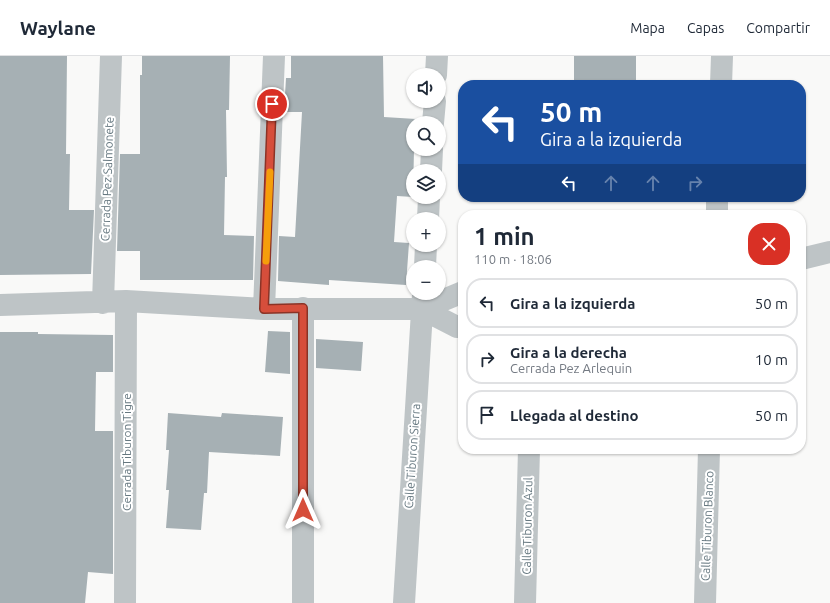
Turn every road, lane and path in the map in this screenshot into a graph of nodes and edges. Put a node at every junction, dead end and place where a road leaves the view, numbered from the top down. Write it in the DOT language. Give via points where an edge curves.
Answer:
graph roads {
  1 [pos="111,56"];
  2 [pos="274,56"];
  3 [pos="438,56"];
  4 [pos="722,56"];
  5 [pos="437,68"];
  6 [pos="721,80"];
  7 [pos="830,252"];
  8 [pos="806,258"];
  9 [pos="458,293"];
  10 [pos="126,301"];
  11 [pos="423,301"];
  12 [pos="103,303"];
  13 [pos="0,305"];
  14 [pos="303,308"];
  15 [pos="264,309"];
  16 [pos="458,327"];
  17 [pos="529,454"];
  18 [pos="709,454"];
  19 [pos="125,603"];
  20 [pos="303,603"];
  21 [pos="404,603"];
  22 [pos="525,603"];
  23 [pos="705,603"];
  1 -- 12 [label="street, Cerrada Pez Salmonete"];
  2 -- 15 [label="street"];
  3 -- 5 [label="street"];
  4 -- 6 [label="street"];
  7 -- 8 [label="street"];
  9 -- 11 [label="street"];
  10 -- 12 [label="street"];
  10 -- 15 [label="street"];
  10 -- 19 [label="street, Cerrada Tiburon Tigre"];
  11 -- 14 [label="street"];
  11 -- 16 [label="street"];
  11 -- 21 [label="street, Calle Tiburon Sierra"];
  12 -- 13 [label="street"];
  14 -- 15 [label="street"];
  14 -- 20 [label="street"];
  17 -- 22 [label="street, Calle Tiburon Azul"];
  18 -- 23 [label="street, Calle Tiburon Blanco"];
}
